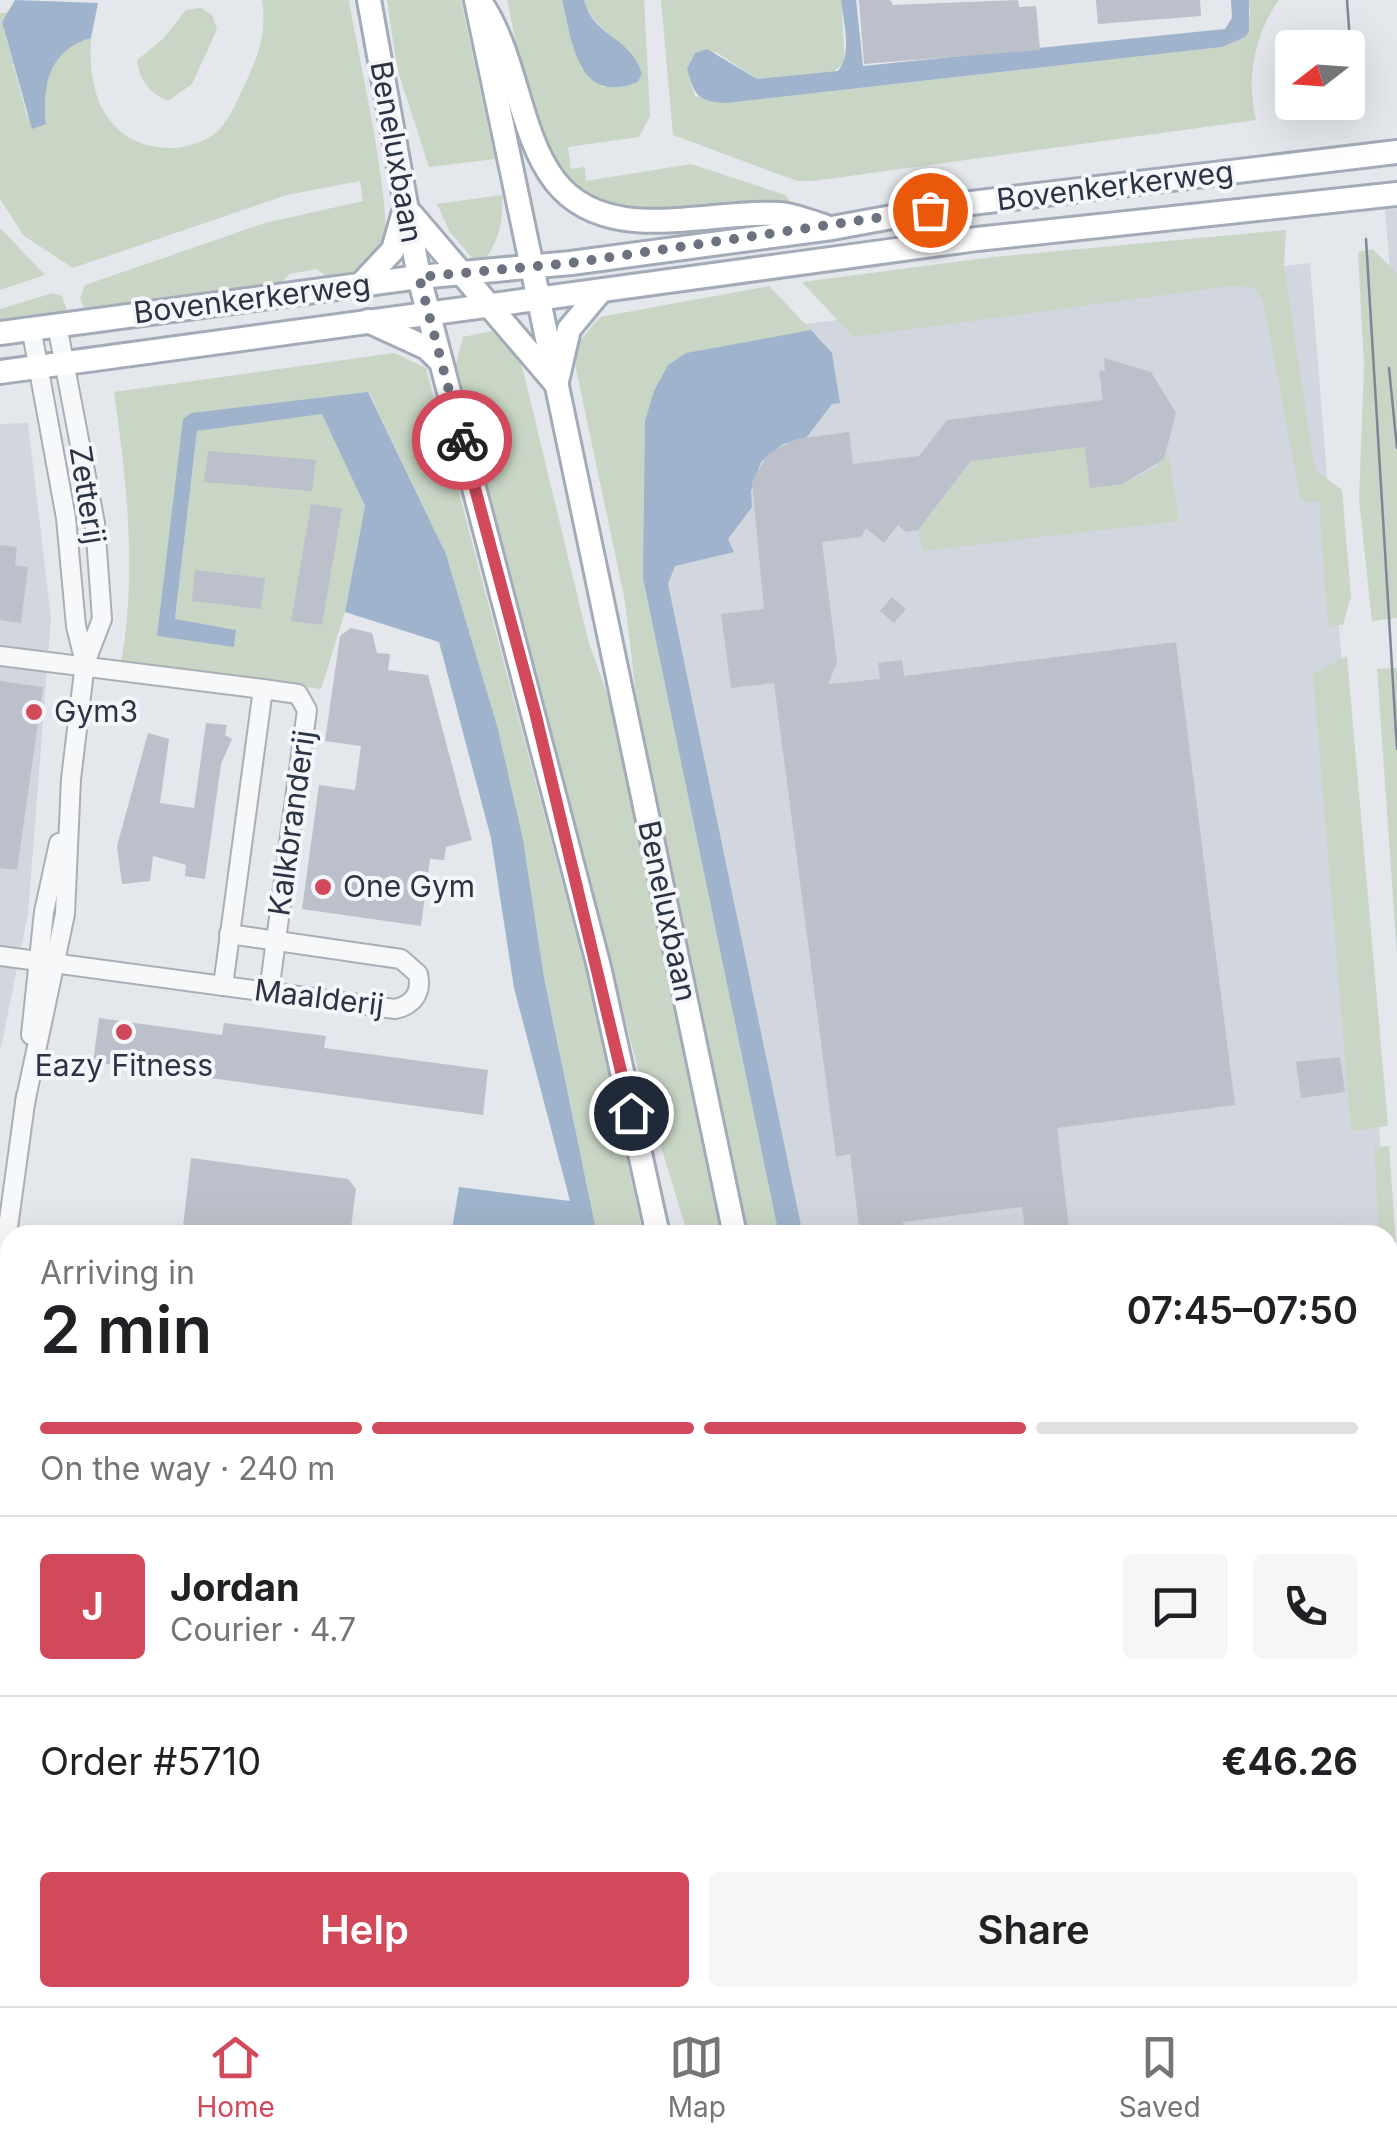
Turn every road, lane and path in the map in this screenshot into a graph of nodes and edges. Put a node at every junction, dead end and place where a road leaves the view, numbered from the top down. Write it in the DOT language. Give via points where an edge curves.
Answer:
graph roads {
  1 [pos="369,0"];
  2 [pos="478,0"];
  3 [pos="1397,152"];
  4 [pos="1397,194"];
  5 [pos="406,207"];
  6 [pos="832,228"];
  7 [pos="532,267"];
  8 [pos="462,273"];
  9 [pos="419,277"];
  10 [pos="360,284"];
  11 [pos="599,292"];
  12 [pos="539,302"];
  13 [pos="486,306"];
  14 [pos="428,312"];
  15 [pos="368,321"];
  16 [pos="57,325"];
  17 [pos="31,327"];
  18 [pos="0,333"];
  19 [pos="440,362"];
  20 [pos="64,363"];
  21 [pos="37,366"];
  22 [pos="0,372"];
  23 [pos="557,386"];
  24 [pos="0,656"];
  25 [pos="85,664"];
  26 [pos="263,689"];
  27 [pos="229,934"];
  28 [pos="276,941"];
  29 [pos="0,956"];
  30 [pos="48,962"];
  31 [pos="223,986"];
  32 [pos="269,992"];
  33 [pos="9,1225"];
  34 [pos="656,1225"];
  35 [pos="733,1225"];
  1 -- 5 [label="main road, Beneluxbaan"];
  2 -- 6 [label="main road" via="503,37 529,127 556,182 596,212 642,220 782,214"];
  2 -- 7 [label="main road, Beneluxbaan"];
  3 -- 6 [label="main road, Bovenkerkerweg" via="963,204"];
  4 -- 11 [label="main road, Bovenkerkerweg" via="977,239"];
  5 -- 8 [label="main road"];
  5 -- 9 [label="main road, Beneluxbaan"];
  5 -- 10 [label="main road" via="393,250"];
  6 -- 7 [label="main road, Bovenkerkerweg"];
  7 -- 8 [label="main road, Bovenkerkerweg"];
  7 -- 12 [label="main road, Beneluxbaan"];
  8 -- 9 [label="main road, Bovenkerkerweg"];
  8 -- 13 [label="main road"];
  9 -- 10 [label="main road, Bovenkerkerweg"];
  9 -- 14 [label="main road, Beneluxbaan"];
  10 -- 16 [label="main road, Bovenkerkerweg"];
  11 -- 12 [label="main road, Bovenkerkerweg"];
  11 -- 23 [label="main road" via="570,329"];
  12 -- 13 [label="main road, Bovenkerkerweg"];
  12 -- 23 [label="main road, Beneluxbaan"];
  13 -- 14 [label="main road, Bovenkerkerweg"];
  13 -- 23 [label="main road"];
  14 -- 15 [label="main road, Bovenkerkerweg"];
  14 -- 19 [label="main road, Beneluxbaan"];
  15 -- 19 [label="main road" via="426,348"];
  15 -- 20 [label="main road, Bovenkerkerweg"];
  16 -- 17 [label="main road, Bovenkerkerweg"];
  16 -- 20 [label="street, Zetterij"];
  17 -- 18 [label="main road, Bovenkerkerweg"];
  17 -- 21 [label="street, Zetterij"];
  19 -- 34 [label="main road, Beneluxbaan" via="585,912"];
  20 -- 21 [label="main road, Bovenkerkerweg"];
  20 -- 25 [label="street, Zetterij" via="95,523 102,619"];
  21 -- 22 [label="main road, Bovenkerkerweg"];
  21 -- 25 [label="street, Zetterij"];
  23 -- 35 [label="main road, Beneluxbaan"];
  24 -- 25 [label="street, Kalkbranderij"];
  25 -- 26 [label="street, Kalkbranderij"];
  25 -- 30 [label="street, Zetterij"];
  26 -- 27 [label="street, Kalkbranderij"];
  26 -- 28 [label="street, Kalkbranderij" via="298,694 307,710"];
  27 -- 28 [label="street, Maalderij"];
  27 -- 31 [label="street, Kalkbranderij"];
  28 -- 32 [label="street, Kalkbranderij"];
  28 -- 32 [label="street, Maalderij" via="401,958 418,974 419,988 408,1005 395,1009"];
  29 -- 30 [label="street, Maalderij"];
  30 -- 31 [label="street, Maalderij"];
  30 -- 33 [label="street, Zetterij"];
  31 -- 32 [label="street, Maalderij"];
}
